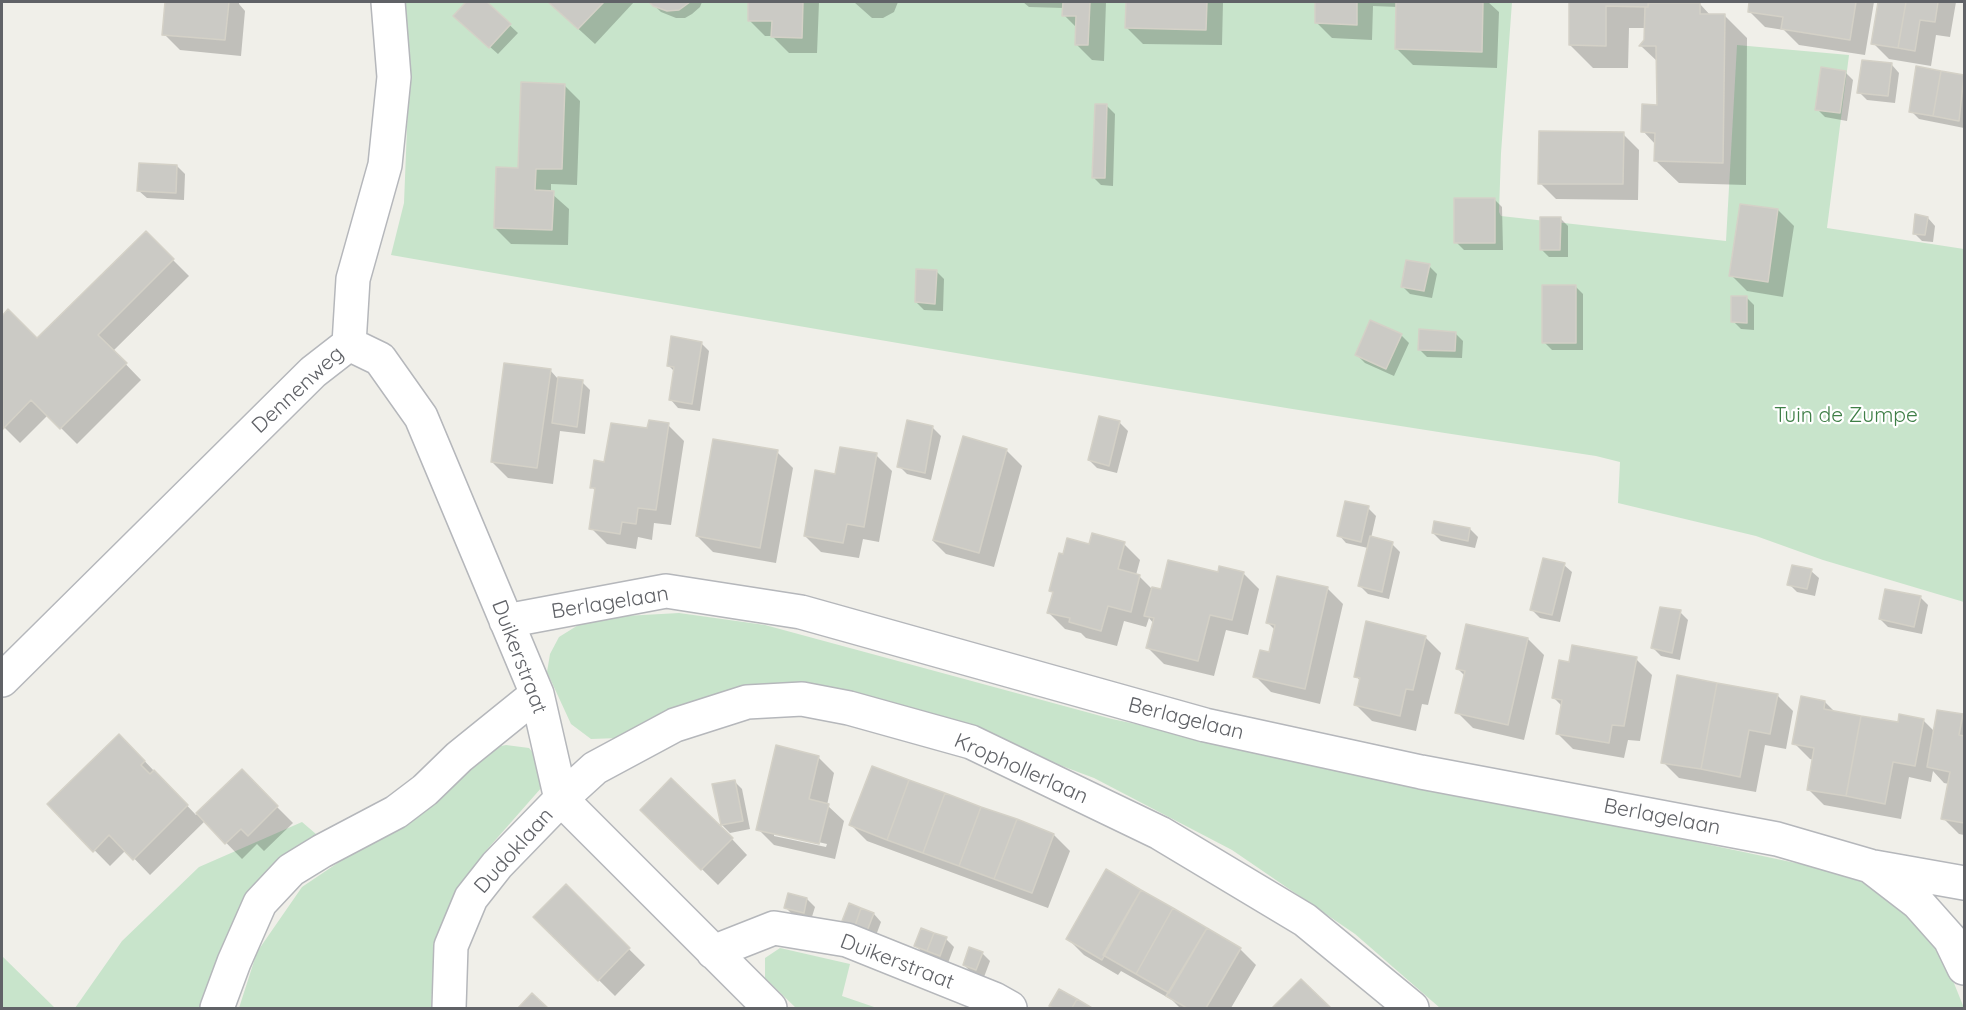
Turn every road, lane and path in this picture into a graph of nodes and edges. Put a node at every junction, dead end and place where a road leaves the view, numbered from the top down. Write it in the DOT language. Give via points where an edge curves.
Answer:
graph roads {
  1 [pos="388,2"];
  2 [pos="349,344"];
  3 [pos="506,621"];
  4 [pos="2,680"];
  5 [pos="537,694"];
  6 [pos="561,798"];
  7 [pos="1870,866"];
  8 [pos="1965,883"];
  9 [pos="713,952"];
  10 [pos="1965,968"];
  11 [pos="217,1008"];
  12 [pos="448,1008"];
  13 [pos="770,1008"];
  14 [pos="1010,1008"];
  15 [pos="1412,1008"];
  1 -- 2 [label="street, Dennenweg" via="394,77 385,165 353,279"];
  2 -- 3 [label="street, Duikerstraat" via="380,359 421,417"];
  2 -- 4 [label="street, Dennenweg" via="313,372"];
  3 -- 5 [label="street, Duikerstraat"];
  3 -- 7 [label="street, Berlagelaan" via="666,591 801,612 1205,725 1421,772 1777,839"];
  5 -- 6 [label="street, Duikerstraat"];
  5 -- 11 [label="street" via="396,812 291,870 260,903"];
  6 -- 9 [label="street"];
  6 -- 12 [label="street, Dudoklaan" via="471,898 451,946"];
  6 -- 15 [label="street, Krophollerlaan" via="595,768 675,725 747,702 802,699 849,708 971,742 1160,833 1305,920"];
  7 -- 8 [label="street, Berlagelaan"];
  7 -- 10 [label="street, Berlagelaan" via="1924,910 1950,939"];
  9 -- 13 [label="street"];
  9 -- 14 [label="street, Duikerstraat" via="774,928 847,940"];
}
